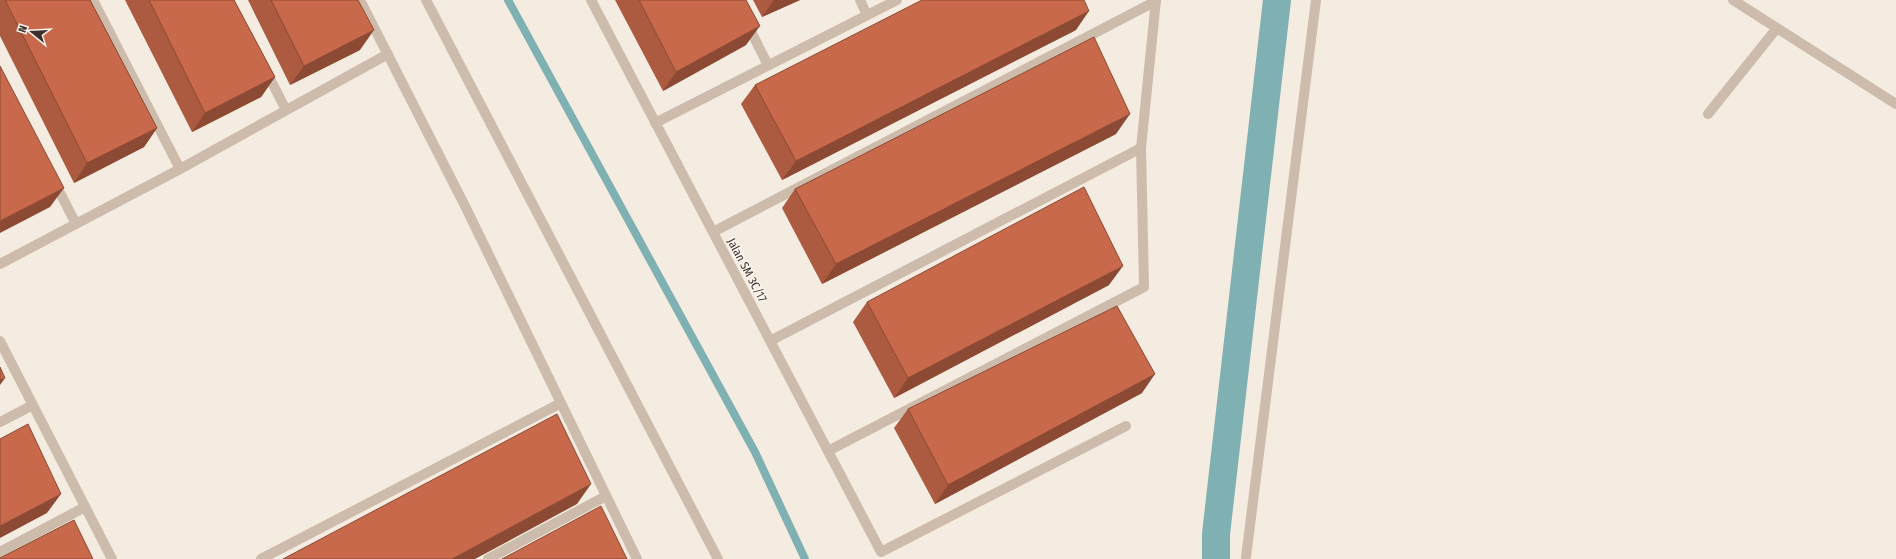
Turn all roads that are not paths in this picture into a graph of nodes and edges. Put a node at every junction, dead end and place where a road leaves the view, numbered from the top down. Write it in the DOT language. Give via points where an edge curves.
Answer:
graph roads {
  1 [pos="93,0"];
  2 [pos="360,0"];
  3 [pos="426,0"];
  4 [pos="591,0"];
  5 [pos="734,0"];
  6 [pos="860,0"];
  7 [pos="898,0"];
  8 [pos="1316,0"];
  9 [pos="1733,0"];
  10 [pos="1156,1"];
  11 [pos="867,15"];
  12 [pos="1777,28"];
  13 [pos="388,54"];
  14 [pos="262,62"];
  15 [pos="768,65"];
  16 [pos="1896,104"];
  17 [pos="286,110"];
  18 [pos="1708,114"];
  19 [pos="656,122"];
  20 [pos="1141,148"];
  21 [pos="180,169"];
  22 [pos="50,175"];
  23 [pos="76,224"];
  24 [pos="713,232"];
  25 [pos="0,264"];
  26 [pos="0,341"];
  27 [pos="770,341"];
  28 [pos="561,403"];
  29 [pos="33,405"];
  30 [pos="0,422"];
  31 [pos="1126,426"];
  32 [pos="828,451"];
  33 [pos="606,496"];
  34 [pos="85,507"];
  35 [pos="0,552"];
  36 [pos="1246,557"];
  37 [pos="112,559"];
  38 [pos="261,559"];
  39 [pos="488,559"];
  40 [pos="637,559"];
  41 [pos="718,559"];
  1 -- 21 [label="street"];
  2 -- 13 [label="street"];
  3 -- 41 [label="street"];
  4 -- 19 [label="street, Jalan SM 3C/17"];
  5 -- 15 [label="street"];
  6 -- 11 [label="street"];
  7 -- 11 [label="street"];
  8 -- 36 [label="street"];
  9 -- 12 [label="street"];
  10 -- 20 [label="street"];
  10 -- 24 [label="street"];
  11 -- 15 [label="street"];
  12 -- 16 [label="street"];
  12 -- 18 [label="street"];
  13 -- 17 [label="street"];
  13 -- 28 [label="street"];
  14 -- 17 [label="street"];
  15 -- 19 [label="street"];
  17 -- 21 [label="street"];
  19 -- 24 [label="street, Jalan SM 3C/17"];
  20 -- 27 [label="street"];
  20 -- 32 [label="street" via="1144,287"];
  21 -- 23 [label="street"];
  22 -- 23 [label="street"];
  23 -- 25 [label="street"];
  24 -- 27 [label="street, Jalan SM 3C/17"];
  26 -- 29 [label="street"];
  27 -- 32 [label="street, Jalan SM 3C/17"];
  28 -- 33 [label="street"];
  28 -- 38 [label="street"];
  29 -- 30 [label="street"];
  29 -- 34 [label="street"];
  31 -- 32 [label="street, Jalan SM 3C/17" via="881,552"];
  33 -- 39 [label="street"];
  33 -- 40 [label="street"];
  34 -- 35 [label="street"];
  34 -- 37 [label="street"];
}
